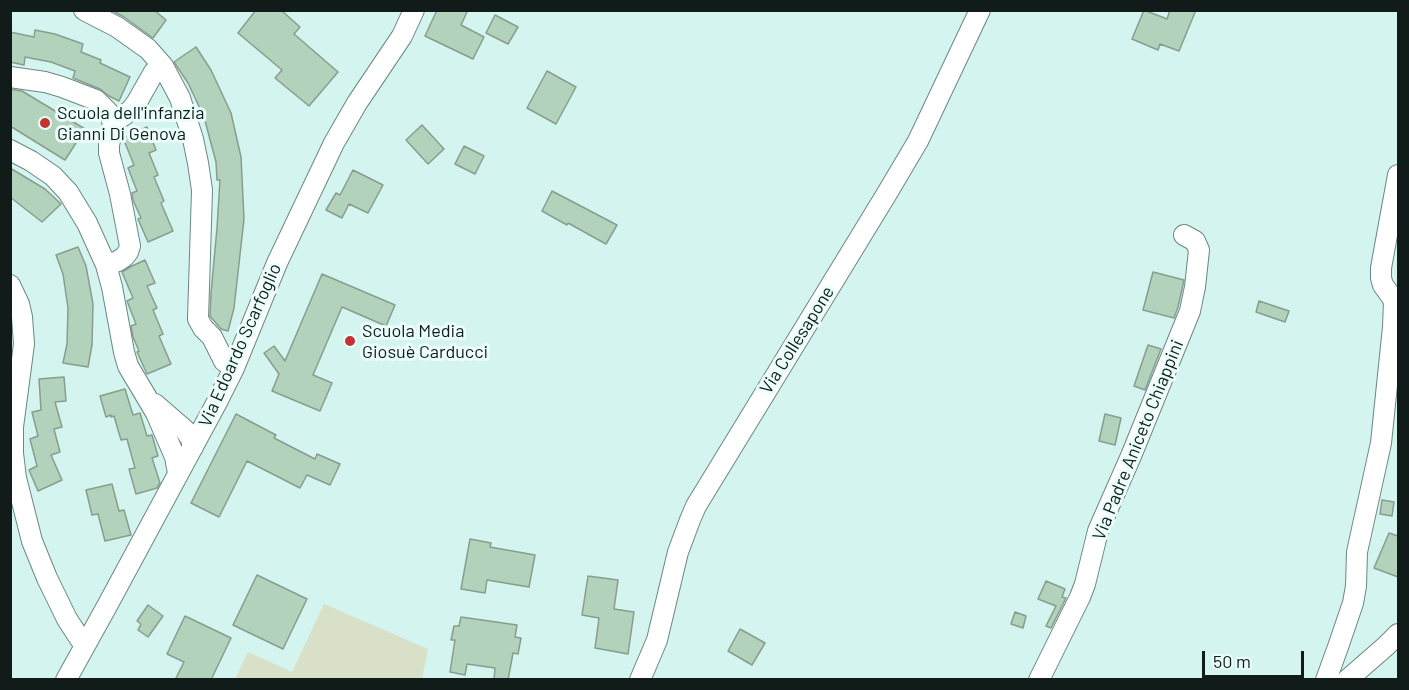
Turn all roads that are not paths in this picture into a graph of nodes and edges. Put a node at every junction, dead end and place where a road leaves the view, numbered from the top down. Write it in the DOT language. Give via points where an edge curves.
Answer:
graph roads {
  1 [pos="84,10"];
  2 [pos="414,10"];
  3 [pos="980,10"];
  4 [pos="163,66"];
  5 [pos="10,77"];
  6 [pos="112,120"];
  7 [pos="10,150"];
  8 [pos="1398,175"];
  9 [pos="1184,235"];
  10 [pos="106,265"];
  11 [pos="10,285"];
  12 [pos="234,368"];
  13 [pos="203,429"];
  14 [pos="176,434"];
  15 [pos="191,450"];
  16 [pos="178,473"];
  17 [pos="1398,634"];
  18 [pos="86,644"];
  19 [pos="66,680"];
  20 [pos="640,680"];
  21 [pos="1039,680"];
  22 [pos="1326,680"];
  23 [pos="1347,680"];
  1 -- 4 [label="street" via="128,34"];
  2 -- 12 [label="street, Via Edoardo Scarfoglio" via="402,36 334,144 277,263"];
  3 -- 20 [label="street, Via Collesapone" via="918,141 696,506 678,552 657,640"];
  4 -- 6 [label="street" via="153,73 131,110"];
  4 -- 12 [label="street" via="187,117 201,177 198,319 224,361"];
  5 -- 6 [label="street" via="45,82 92,98 104,106"];
  6 -- 10 [label="street" via="110,153 130,246 124,257"];
  7 -- 10 [label="street" via="53,176 68,192"];
  8 -- 22 [label="street" via="1381,268 1383,285 1394,301 1381,443 1357,552 1353,603"];
  9 -- 21 [label="street, Via Padre Aniceto Chiappini" via="1195,241 1200,250 1190,311 1098,531 1080,597"];
  10 -- 14 [label="street" via="126,360 148,398"];
  11 -- 18 [label="street" via="19,304 24,344 13,427 16,478 43,569 67,618"];
  12 -- 13 [label="street, Via Edoardo Scarfoglio"];
  13 -- 14 [label="street"];
  13 -- 15 [label="street, Via Edoardo Scarfoglio"];
  14 -- 15 [label="street" via="190,436"];
  14 -- 16 [label="street"];
  15 -- 16 [label="street, Via Edoardo Scarfoglio"];
  16 -- 18 [label="street, Via Edoardo Scarfoglio"];
  17 -- 23 [label="street"];
  18 -- 19 [label="street, Via Edoardo Scarfoglio"];
}
